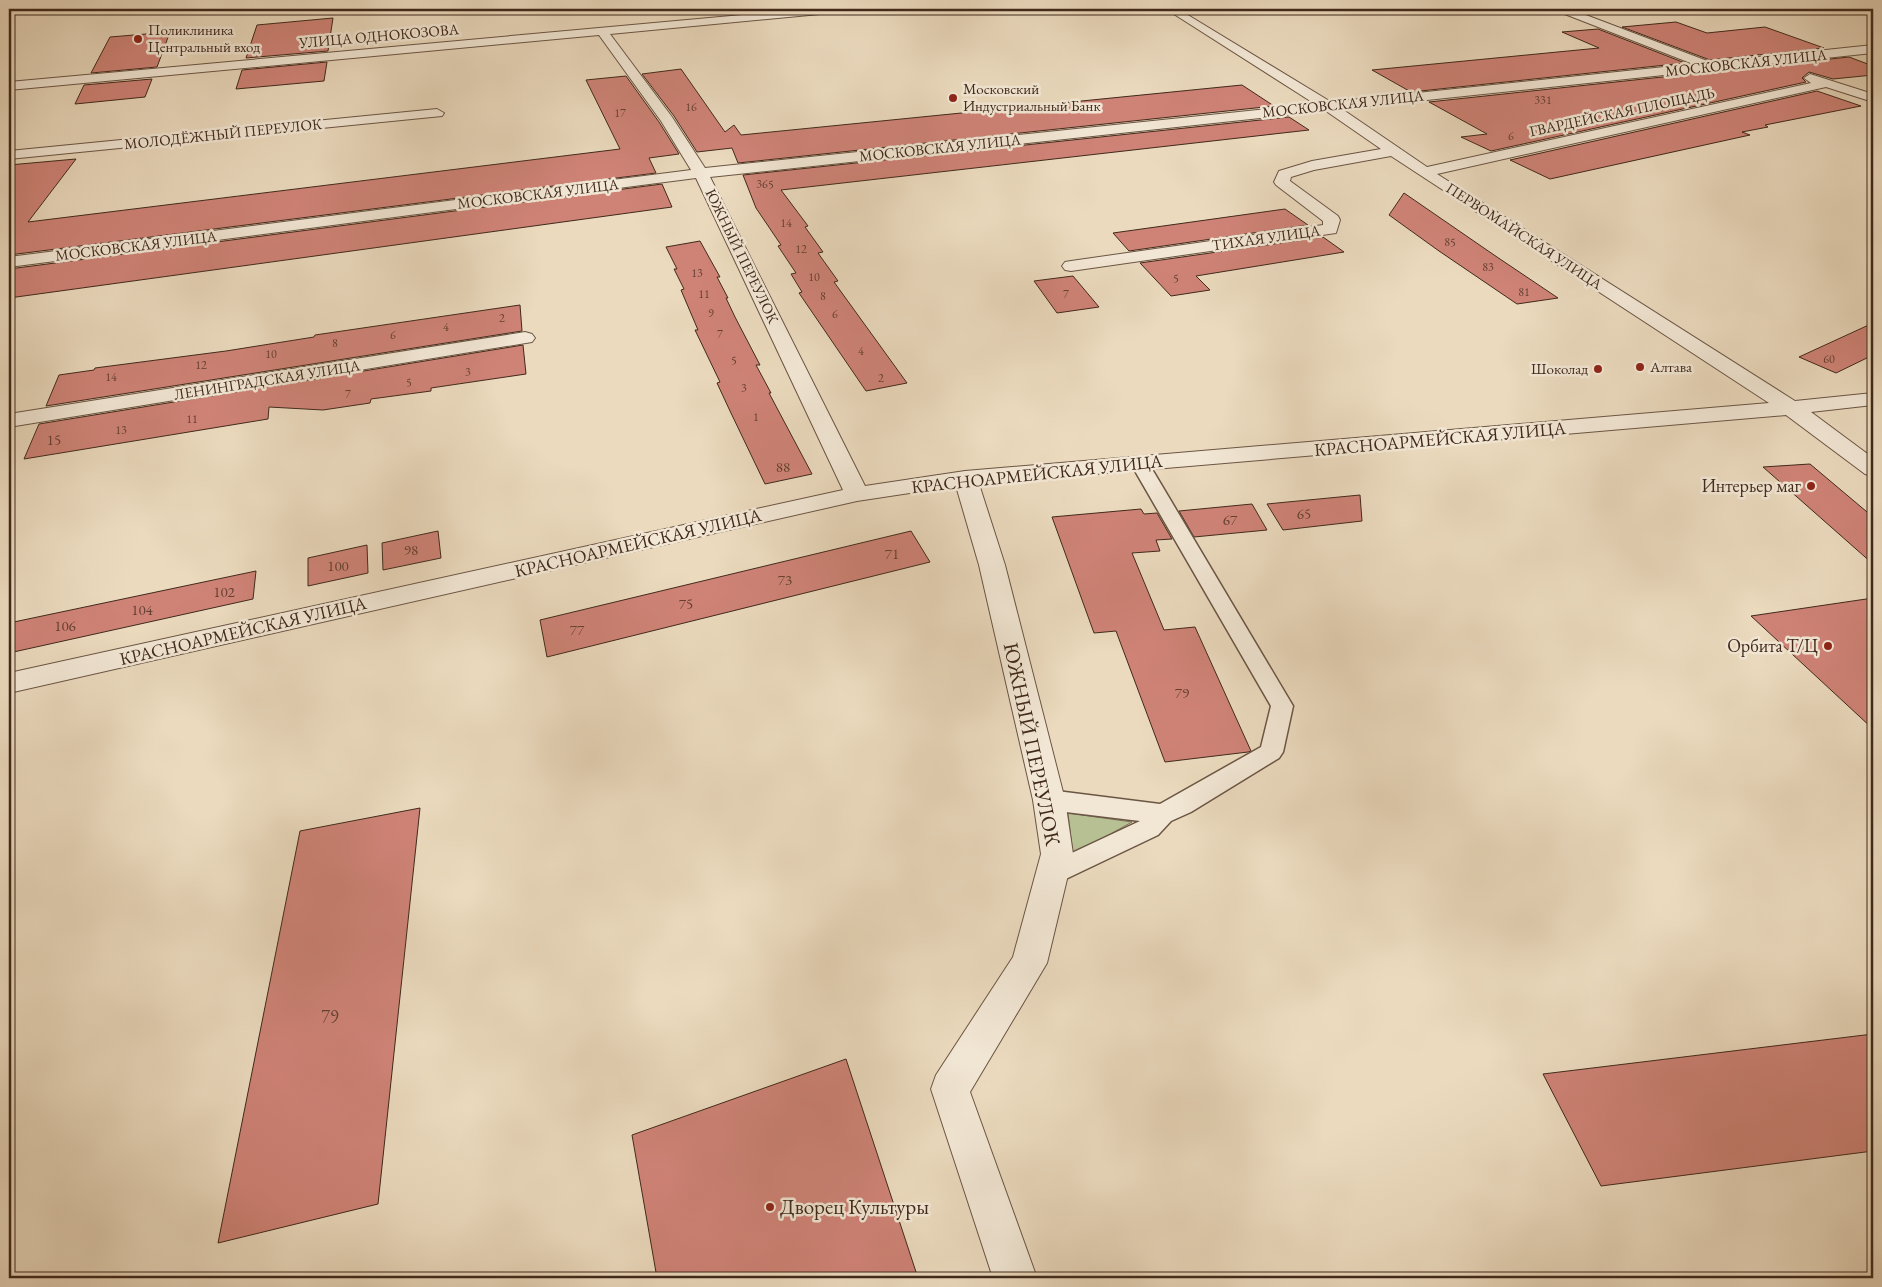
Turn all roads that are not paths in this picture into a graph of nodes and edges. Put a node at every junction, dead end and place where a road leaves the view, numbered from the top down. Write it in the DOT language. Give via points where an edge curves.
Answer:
graph roads {
  1 [pos="842,9"];
  2 [pos="1171,9"];
  3 [pos="1597,9"];
  4 [pos="1567,11"];
  5 [pos="603,32"];
  6 [pos="1873,49"];
  7 [pos="1758,62"];
  8 [pos="1710,67"];
  9 [pos="1826,83"];
  10 [pos="9,86"];
  11 [pos="1873,98"];
  12 [pos="1328,106"];
  13 [pos="437,113"];
  14 [pos="1394,152"];
  15 [pos="9,155"];
  16 [pos="1424,172"];
  17 [pos="702,173"];
  18 [pos="9,262"];
  19 [pos="1071,266"];
  20 [pos="525,338"];
  21 [pos="1873,399"];
  22 [pos="1791,408"];
  23 [pos="9,421"];
  24 [pos="1140,464"];
  25 [pos="1873,469"];
  26 [pos="966,478"];
  27 [pos="858,494"];
  28 [pos="9,683"];
  29 [pos="1048,800"];
  30 [pos="1162,814"];
  31 [pos="1051,875"];
  32 [pos="1015,1278"];
  1 -- 5 [label="street, УЛИЦА ОДНОКОЗОВА"];
  2 -- 12 [label="street, ПЕРВОМАЙСКАЯ УЛИЦА"];
  3 -- 4 [label="street"];
  4 -- 8 [label="street"];
  5 -- 10 [label="street, УЛИЦА ОДНОКОЗОВА"];
  5 -- 17 [label="street, ЮЖНЫЙ ПЕРЕУЛОК"];
  6 -- 7 [label="street, МОСКОВСКАЯ УЛИЦА"];
  7 -- 8 [label="street, МОСКОВСКАЯ УЛИЦА"];
  7 -- 9 [label="street"];
  8 -- 12 [label="street, МОСКОВСКАЯ УЛИЦА"];
  9 -- 11 [label="street"];
  9 -- 16 [label="street, ГВАРДЕЙСКАЯ ПЛОЩАДЬ"];
  12 -- 14 [label="street, ПЕРВОМАЙСКАЯ УЛИЦА"];
  12 -- 17 [label="street, МОСКОВСКАЯ УЛИЦА"];
  13 -- 15 [label="street, МОЛОДЁЖНЫЙ ПЕРЕУЛОК"];
  14 -- 16 [label="street, ПЕРВОМАЙСКАЯ УЛИЦА"];
  14 -- 19 [label="street, ТИХАЯ УЛИЦА" via="1284,174 1282,182 1332,220 1330,229"];
  16 -- 22 [label="street, ПЕРВОМАЙСКАЯ УЛИЦА"];
  17 -- 18 [label="street, МОСКОВСКАЯ УЛИЦА"];
  17 -- 27 [label="street, ЮЖНЫЙ ПЕРЕУЛОК"];
  20 -- 23 [label="street, ЛЕНИНГРАДСКАЯ УЛИЦА"];
  21 -- 22 [label="street, КРАСНОАРМЕЙСКАЯ УЛИЦА"];
  22 -- 24 [label="street, КРАСНОАРМЕЙСКАЯ УЛИЦА"];
  22 -- 25 [label="street, ПЕРВОМАЙСКАЯ УЛИЦА"];
  24 -- 26 [label="street, КРАСНОАРМЕЙСКАЯ УЛИЦА"];
  24 -- 30 [label="lane" via="1282,706 1270,752"];
  26 -- 27 [label="street, КРАСНОАРМЕЙСКАЯ УЛИЦА"];
  26 -- 29 [label="street, ЮЖНЫЙ ПЕРЕУЛОК" via="992,566"];
  27 -- 28 [label="street, КРАСНОАРМЕЙСКАЯ УЛИЦА"];
  29 -- 30 [label="lane"];
  29 -- 31 [label="street, ЮЖНЫЙ ПЕРЕУЛОК" via="1057,854"];
  30 -- 31 [label="lane" via="1149,828"];
  31 -- 32 [label="street, ЮЖНЫЙ ПЕРЕУЛОК" via="1029,963 950,1089"];
}
